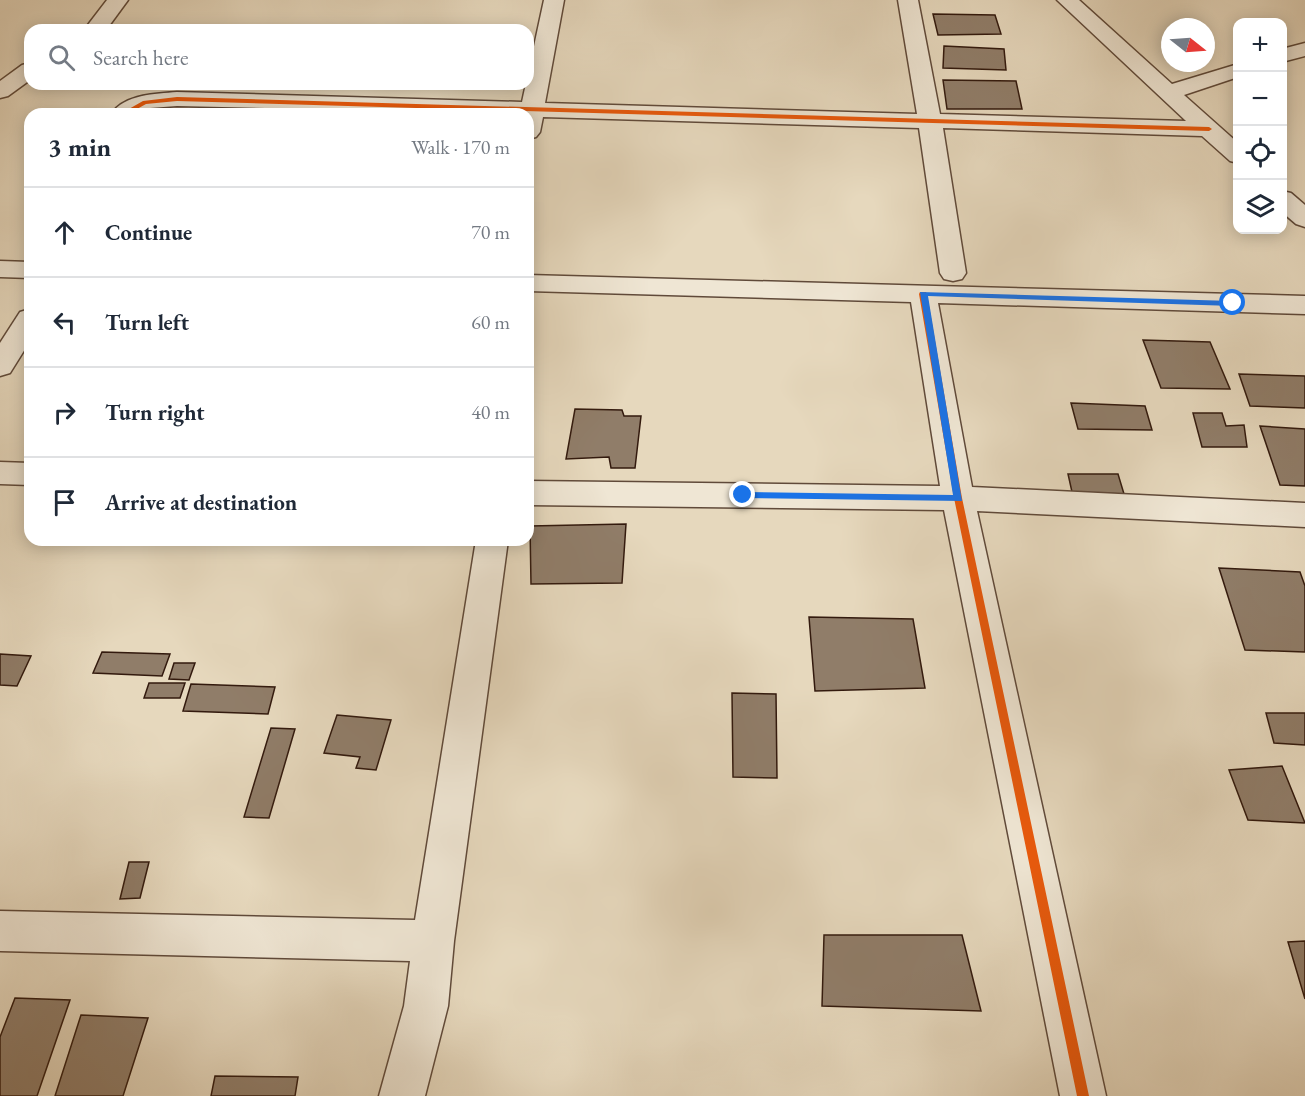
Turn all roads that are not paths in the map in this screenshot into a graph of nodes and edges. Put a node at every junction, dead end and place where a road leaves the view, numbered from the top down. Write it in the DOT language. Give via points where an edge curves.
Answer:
graph roads {
  1 [pos="118,0"];
  2 [pos="554,0"];
  3 [pos="908,0"];
  4 [pos="1067,0"];
  5 [pos="100,24"];
  6 [pos="1305,49"];
  7 [pos="1287,54"];
  8 [pos="1233,72"];
  9 [pos="24,74"];
  10 [pos="0,91"];
  11 [pos="1168,92"];
  12 [pos="134,108"];
  13 [pos="497,108"];
  14 [pos="533,108"];
  15 [pos="534,109"];
  16 [pos="930,121"];
  17 [pos="1209,129"];
  18 [pos="1233,151"];
  19 [pos="1287,203"];
  20 [pos="1305,219"];
  21 [pos="534,262"];
  22 [pos="0,268"];
  23 [pos="24,270"];
  24 [pos="953,273"];
  25 [pos="1209,281"];
  26 [pos="534,283"];
  27 [pos="923,294"];
  28 [pos="1305,305"];
  29 [pos="24,328"];
  30 [pos="0,366"];
  31 [pos="0,473"];
  32 [pos="24,474"];
  33 [pos="534,493"];
  34 [pos="958,498"];
  35 [pos="1305,515"];
  36 [pos="491,546"];
  37 [pos="0,931"];
  38 [pos="433,941"];
  39 [pos="402,1096"];
  40 [pos="1083,1096"];
  1 -- 5 [label="street"];
  2 -- 14 [label="street"];
  3 -- 16 [label="street"];
  4 -- 11 [label="street"];
  6 -- 7 [label="street"];
  8 -- 11 [label="street"];
  9 -- 10 [label="street"];
  11 -- 17 [label="street"];
  12 -- 13 [label="street" via="145,102 177,99"];
  15 -- 16 [label="street"];
  16 -- 17 [label="street"];
  16 -- 24 [label="street"];
  17 -- 18 [label="street"];
  19 -- 20 [label="street"];
  21 -- 24 [label="street"];
  22 -- 23 [label="street"];
  24 -- 25 [label="street"];
  26 -- 27 [label="street"];
  27 -- 28 [label="street"];
  27 -- 34 [label="street"];
  29 -- 30 [label="street"];
  31 -- 32 [label="street"];
  33 -- 34 [label="street"];
  34 -- 35 [label="street"];
  34 -- 40 [label="street"];
  36 -- 38 [label="street"];
  37 -- 38 [label="street"];
  38 -- 39 [label="street" via="426,1006"];
}
